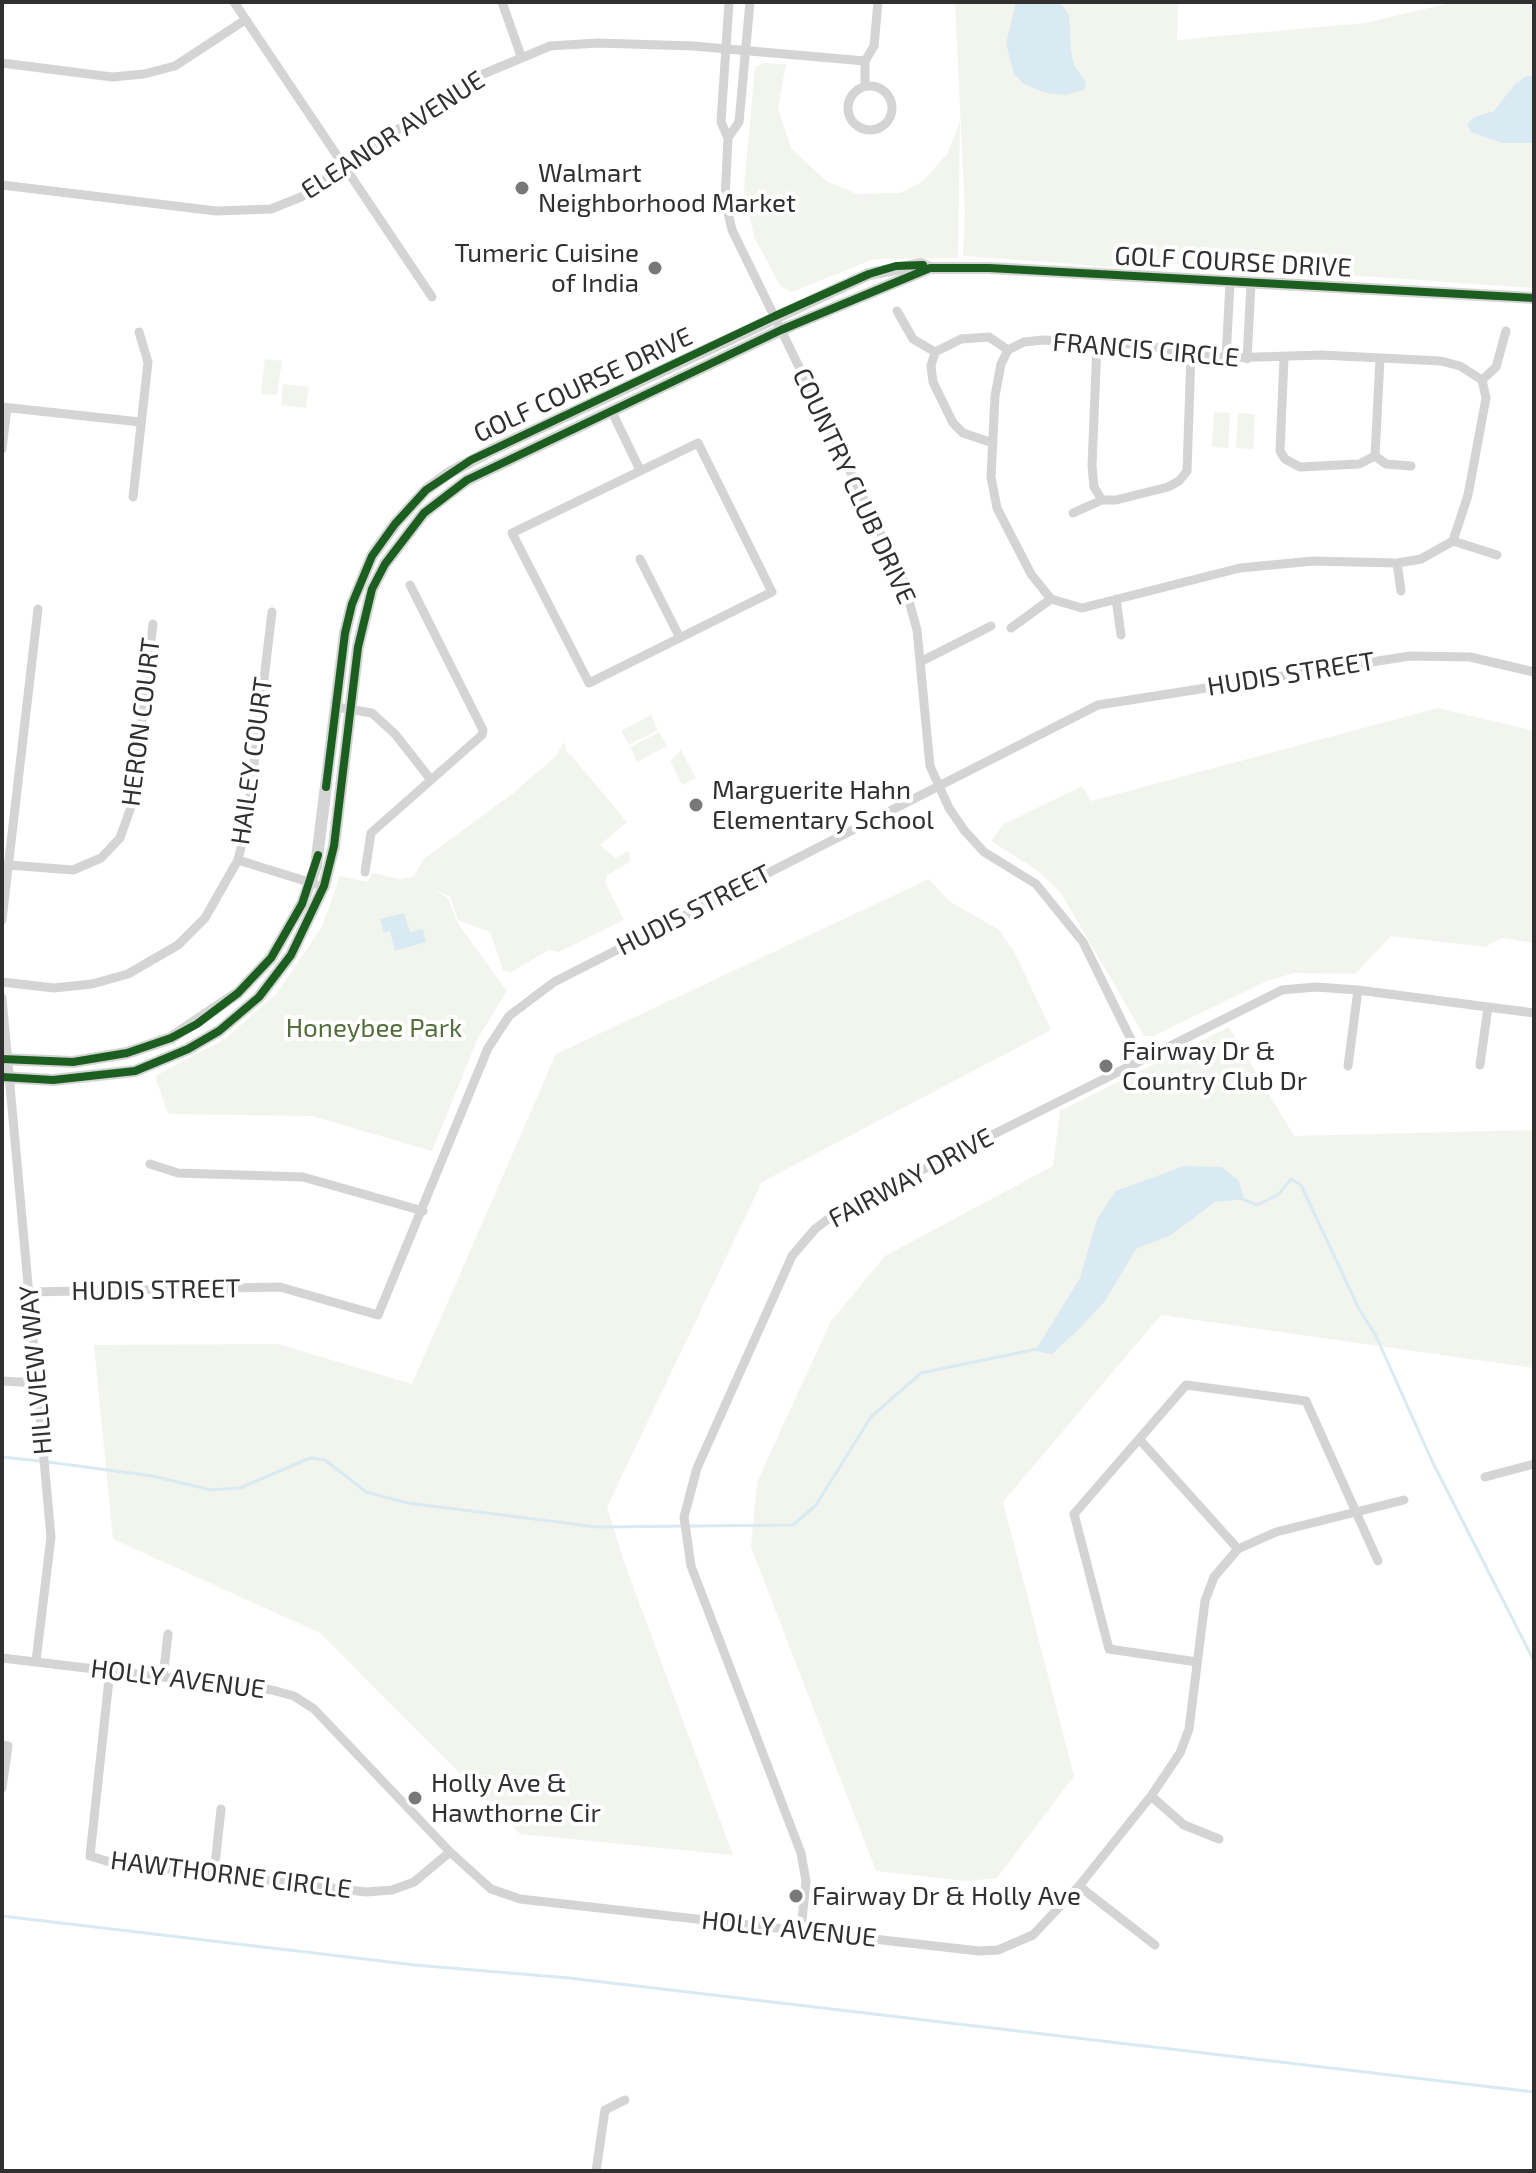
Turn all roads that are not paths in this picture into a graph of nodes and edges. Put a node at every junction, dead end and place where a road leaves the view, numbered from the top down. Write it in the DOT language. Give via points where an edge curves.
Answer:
graph roads {
  1 [pos="234,2"];
  2 [pos="502,2"];
  3 [pos="729,2"];
  4 [pos="750,2"];
  5 [pos="878,2"];
  6 [pos="245,20"];
  7 [pos="736,51"];
  8 [pos="521,56"];
  9 [pos="865,61"];
  10 [pos="2,63"];
  11 [pos="865,86"];
  12 [pos="728,138"];
  13 [pos="345,168"];
  14 [pos="2,185"];
  15 [pos="930,268"];
  16 [pos="1230,283"];
  17 [pos="1251,284"];
  18 [pos="432,297"];
  19 [pos="1534,298"];
  20 [pos="897,311"];
  21 [pos="775,316"];
  22 [pos="781,330"];
  23 [pos="1506,331"];
  24 [pos="139,332"];
  25 [pos="1097,344"];
  26 [pos="1008,350"];
  27 [pos="935,352"];
  28 [pos="1191,352"];
  29 [pos="1226,358"];
  30 [pos="1284,358"];
  31 [pos="1247,359"];
  32 [pos="1380,359"];
  33 [pos="1482,380"];
  34 [pos="5,407"];
  35 [pos="612,412"];
  36 [pos="140,422"];
  37 [pos="993,443"];
  38 [pos="2,449"];
  39 [pos="1375,456"];
  40 [pos="1411,466"];
  41 [pos="640,470"];
  42 [pos="133,497"];
  43 [pos="1102,500"];
  44 [pos="1073,513"];
  45 [pos="1453,541"];
  46 [pos="1497,555"];
  47 [pos="640,559"];
  48 [pos="1397,563"];
  49 [pos="410,585"];
  50 [pos="1401,591"];
  51 [pos="1051,599"];
  52 [pos="1116,599"];
  53 [pos="38,609"];
  54 [pos="272,612"];
  55 [pos="153,624"];
  56 [pos="991,626"];
  57 [pos="1011,628"];
  58 [pos="1121,635"];
  59 [pos="680,638"];
  60 [pos="922,661"];
  61 [pos="1534,672"];
  62 [pos="336,707"];
  63 [pos="350,709"];
  64 [pos="431,780"];
  65 [pos="938,784"];
  66 [pos="238,860"];
  67 [pos="9,865"];
  68 [pos="365,872"];
  69 [pos="310,882"];
  70 [pos="324,886"];
  71 [pos="2,920"];
  72 [pos="2,982"];
  73 [pos="1358,990"];
  74 [pos="2,998"];
  75 [pos="1488,1007"];
  76 [pos="1534,1013"];
  77 [pos="5,1060"];
  78 [pos="1141,1060"];
  79 [pos="1480,1065"];
  80 [pos="1348,1066"];
  81 [pos="6,1078"];
  82 [pos="150,1164"];
  83 [pos="423,1211"];
  84 [pos="29,1292"];
  85 [pos="2,1381"];
  86 [pos="37,1383"];
  87 [pos="1140,1440"];
  88 [pos="1534,1464"];
  89 [pos="1485,1477"];
  90 [pos="1404,1500"];
  91 [pos="1356,1510"];
  92 [pos="1238,1549"];
  93 [pos="1378,1561"];
  94 [pos="168,1634"];
  95 [pos="2,1658"];
  96 [pos="36,1661"];
  97 [pos="1197,1662"];
  98 [pos="110,1670"];
  99 [pos="163,1677"];
  100 [pos="2,1745"];
  101 [pos="2,1788"];
  102 [pos="1151,1796"];
  103 [pos="221,1809"];
  104 [pos="1219,1839"];
  105 [pos="450,1852"];
  106 [pos="214,1874"];
  107 [pos="1079,1886"];
  108 [pos="801,1930"];
  109 [pos="1155,1945"];
  110 [pos="625,2100"];
  111 [pos="596,2171"];
  1 -- 6 [label="street"];
  2 -- 8 [label="street"];
  3 -- 7 [label="street, COUNTRY CLUB DRIVE"];
  4 -- 7 [label="street, COUNTRY CLUB DRIVE"];
  5 -- 9 [label="street" via="874,46"];
  6 -- 10 [label="street" via="175,66 144,74 112,77"];
  6 -- 13 [label="street"];
  7 -- 8 [label="street, ELEANOR AVENUE" via="598,43 550,46"];
  7 -- 9 [label="street, ELEANOR AVENUE"];
  7 -- 12 [label="street, COUNTRY CLUB DRIVE" via="721,122"];
  7 -- 12 [label="street, COUNTRY CLUB DRIVE" via="739,122"];
  8 -- 13 [label="street, ELEANOR AVENUE" via="469,80"];
  9 -- 11 [label="street"];
  11 -- 11 [label="street" via="852,95 848,110 856,126 873,131 888,122 893,105 883,89"];
  12 -- 21 [label="street, COUNTRY CLUB DRIVE" via="725,199 732,230"];
  13 -- 14 [label="street, ELEANOR AVENUE" via="301,197 246,212"];
  13 -- 18 [label="street"];
  15 -- 16 [label="street, GOLF COURSE DRIVE"];
  15 -- 21 [label="street, GOLF COURSE DRIVE" via="921,264 869,274"];
  15 -- 22 [label="street, GOLF COURSE DRIVE"];
  16 -- 17 [label="street, GOLF COURSE DRIVE"];
  16 -- 29 [label="street"];
  17 -- 19 [label="street, GOLF COURSE DRIVE"];
  17 -- 31 [label="street"];
  20 -- 27 [label="street" via="913,339"];
  21 -- 22 [label="street, COUNTRY CLUB DRIVE"];
  21 -- 62 [label="street, GOLF COURSE DRIVE" via="471,460 426,490 395,524 361,579 345,633"];
  22 -- 35 [label="street, GOLF COURSE DRIVE"];
  22 -- 60 [label="street, COUNTRY CLUB DRIVE" via="903,579"];
  23 -- 33 [label="street" via="1496,367"];
  24 -- 36 [label="street" via="148,362"];
  25 -- 26 [label="street, FRANCIS CIRCLE" via="1043,340"];
  25 -- 28 [label="street, FRANCIS CIRCLE"];
  25 -- 43 [label="street" via="1092,466 1094,487"];
  26 -- 27 [label="street" via="989,337 961,339"];
  26 -- 37 [label="street" via="995,396"];
  27 -- 37 [label="street" via="933,382 953,423 963,433"];
  28 -- 29 [label="street, FRANCIS CIRCLE"];
  28 -- 43 [label="street" via="1187,471 1168,487"];
  29 -- 31 [label="street, FRANCIS CIRCLE"];
  30 -- 31 [label="street, FRANCIS CIRCLE"];
  30 -- 32 [label="street, FRANCIS CIRCLE"];
  30 -- 39 [label="street" via="1280,451 1285,459 1300,467 1359,464"];
  32 -- 33 [label="street, FRANCIS CIRCLE" via="1441,361"];
  32 -- 39 [label="street"];
  33 -- 45 [label="street" via="1484,417"];
  34 -- 36 [label="street"];
  34 -- 38 [label="street"];
  35 -- 41 [label="street"];
  35 -- 63 [label="street, GOLF COURSE DRIVE" via="467,480 424,513 372,589"];
  36 -- 42 [label="street"];
  37 -- 51 [label="street" via="991,477 997,508 1031,574"];
  39 -- 40 [label="street" via="1386,464"];
  41 -- 59 [label="street" via="698,443 772,592"];
  41 -- 59 [label="street" via="512,533 589,683"];
  43 -- 44 [label="street"];
  45 -- 46 [label="street"];
  45 -- 48 [label="street" via="1421,559"];
  47 -- 59 [label="street"];
  48 -- 50 [label="street"];
  48 -- 52 [label="street" via="1313,561 1240,568"];
  49 -- 64 [label="street" via="483,730"];
  51 -- 52 [label="street" via="1082,608"];
  51 -- 57 [label="street"];
  52 -- 58 [label="street"];
  53 -- 67 [label="street"];
  54 -- 66 [label="street, HAILEY COURT"];
  55 -- 67 [label="street, HERON COURT" via="132,804 120,838 101,858 73,870"];
  56 -- 60 [label="street"];
  60 -- 65 [label="street, COUNTRY CLUB DRIVE" via="925,743"];
  61 -- 65 [label="street, HUDIS STREET" via="1470,657 1410,656 1098,705"];
  62 -- 63 [label="street"];
  62 -- 69 [label="street, GOLF COURSE DRIVE" via="322,838"];
  63 -- 64 [label="street" via="372,713"];
  63 -- 70 [label="street, GOLF COURSE DRIVE" via="334,846"];
  64 -- 68 [label="street" via="371,833"];
  65 -- 78 [label="street, COUNTRY CLUB DRIVE" via="956,820 984,852 1036,884 1083,942"];
  65 -- 83 [label="street, HUDIS STREET" via="554,982 520,1007 488,1048"];
  66 -- 69 [label="street"];
  66 -- 72 [label="street, HAILEY COURT" via="205,918 178,945 148,964 92,984 54,988"];
  67 -- 71 [label="street"];
  69 -- 70 [label="street"];
  69 -- 77 [label="street, GOLF COURSE DRIVE" via="271,958 238,993 197,1024 127,1053 73,1062"];
  70 -- 81 [label="street, GOLF COURSE DRIVE" via="291,955 259,997 219,1031 135,1071 53,1080"];
  73 -- 75 [label="street, FAIRWAY DRIVE"];
  73 -- 78 [label="street, FAIRWAY DRIVE" via="1282,990"];
  73 -- 80 [label="street"];
  74 -- 77 [label="street, HILLVIEW WAY"];
  75 -- 76 [label="street, FAIRWAY DRIVE"];
  75 -- 79 [label="street"];
  77 -- 81 [label="street, HILLVIEW WAY"];
  78 -- 108 [label="street, FAIRWAY DRIVE" via="836,1213 815,1229 792,1256 697,1468 684,1517 685,1541 801,1853 806,1881"];
  81 -- 84 [label="street, HILLVIEW WAY"];
  82 -- 83 [label="street" via="178,1173 303,1177"];
  83 -- 84 [label="street, HUDIS STREET" via="378,1315 280,1287"];
  84 -- 86 [label="street, HILLVIEW WAY"];
  85 -- 86 [label="street"];
  86 -- 96 [label="street, HILLVIEW WAY" via="51,1537"];
  87 -- 91 [label="street" via="1186,1385 1306,1401"];
  87 -- 92 [label="street"];
  87 -- 97 [label="street" via="1074,1514 1104,1639 1109,1649 1121,1652"];
  88 -- 89 [label="street"];
  90 -- 91 [label="street, HOLLY AVENUE"];
  91 -- 92 [label="street, HOLLY AVENUE" via="1276,1532"];
  91 -- 93 [label="street"];
  92 -- 97 [label="street, HOLLY AVENUE" via="1214,1577 1205,1601"];
  94 -- 99 [label="street"];
  95 -- 96 [label="street, HOLLY AVENUE"];
  96 -- 98 [label="street, HOLLY AVENUE"];
  97 -- 102 [label="street, HOLLY AVENUE" via="1189,1729 1180,1753"];
  98 -- 99 [label="street, HOLLY AVENUE"];
  98 -- 106 [label="street, HAWTHORNE CIRCLE" via="90,1856"];
  99 -- 105 [label="street, HOLLY AVENUE" via="294,1696 314,1709"];
  100 -- 101 [label="street" via="8,1746"];
  102 -- 104 [label="street" via="1184,1825"];
  102 -- 107 [label="street, HOLLY AVENUE"];
  103 -- 106 [label="street"];
  105 -- 106 [label="street, HAWTHORNE CIRCLE" via="414,1882 392,1890 366,1892"];
  105 -- 108 [label="street, HOLLY AVENUE" via="491,1889 520,1899"];
  107 -- 108 [label="street, HOLLY AVENUE" via="1033,1935 998,1950"];
  107 -- 109 [label="street"];
  110 -- 111 [label="street" via="605,2110"];
}
